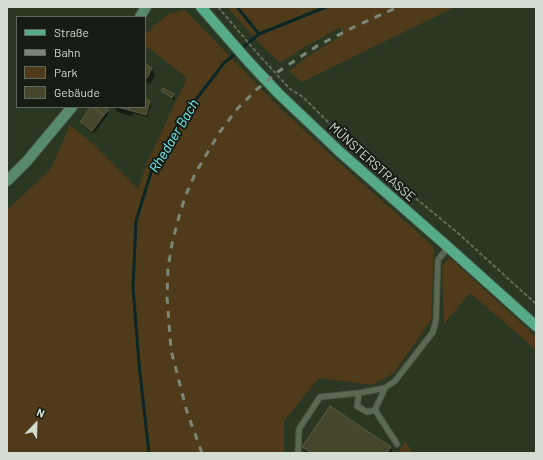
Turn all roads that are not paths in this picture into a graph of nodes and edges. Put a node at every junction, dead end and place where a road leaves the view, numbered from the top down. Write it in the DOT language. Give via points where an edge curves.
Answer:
graph roads {
  1 [pos="146,7"];
  2 [pos="201,7"];
  3 [pos="141,16"];
  4 [pos="71,108"];
  5 [pos="7,181"];
  6 [pos="448,246"];
  7 [pos="536,326"];
  8 [pos="385,388"];
  9 [pos="359,393"];
  10 [pos="375,410"];
  11 [pos="397,444"];
  12 [pos="298,453"];
  1 -- 3 [label="street"];
  2 -- 6 [label="main road, MÜNSTERSTRASSE" via="278,93 340,152"];
  4 -- 5 [label="street"];
  6 -- 7 [label="main road, MÜNSTERSTRASSE"];
  6 -- 8 [label="lane" via="438,260 434,332 394,381"];
  8 -- 9 [label="lane"];
  8 -- 10 [label="lane"];
  9 -- 10 [label="lane" via="357,406 367,412"];
  9 -- 12 [label="lane" via="320,397 299,429"];
  10 -- 11 [label="lane"];
}
